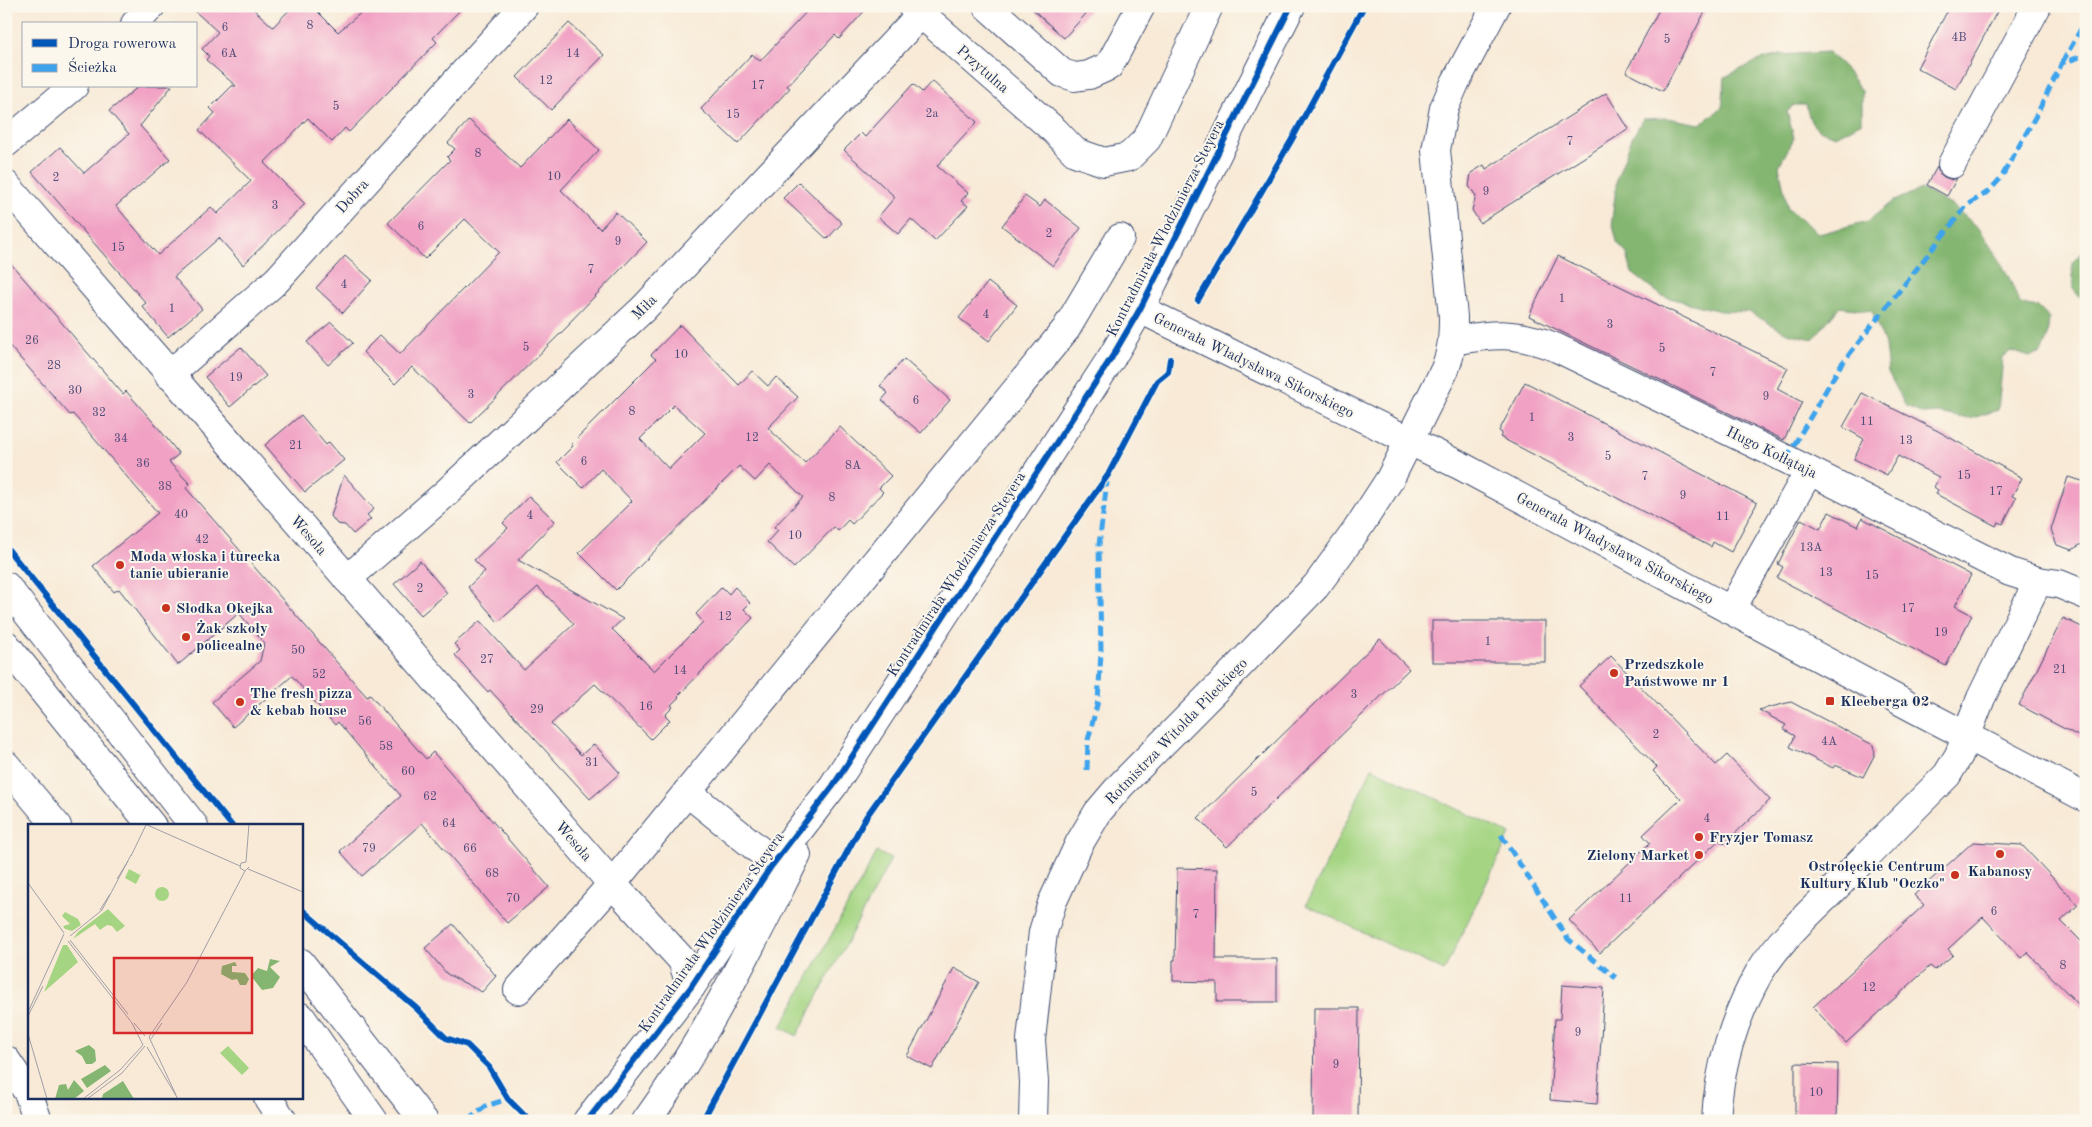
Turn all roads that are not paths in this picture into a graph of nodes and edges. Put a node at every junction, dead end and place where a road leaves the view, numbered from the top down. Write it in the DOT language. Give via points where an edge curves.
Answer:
graph roads {
  1 [pos="151,6"];
  2 [pos="524,6"];
  3 [pos="987,6"];
  4 [pos="1141,6"];
  5 [pos="1209,6"];
  6 [pos="1291,6"];
  7 [pos="1496,6"];
  8 [pos="2037,6"];
  9 [pos="917,10"];
  10 [pos="137,22"];
  11 [pos="72,88"];
  12 [pos="6,144"];
  13 [pos="1952,164"];
  14 [pos="6,186"];
  15 [pos="1120,238"];
  16 [pos="1140,309"];
  17 [pos="1453,341"];
  18 [pos="169,374"];
  19 [pos="1409,441"];
  20 [pos="1809,471"];
  21 [pos="347,579"];
  22 [pos="2038,581"];
  23 [pos="6,586"];
  24 [pos="2086,595"];
  25 [pos="1731,610"];
  26 [pos="6,645"];
  27 [pos="1967,735"];
  28 [pos="6,766"];
  29 [pos="833,786"];
  30 [pos="687,792"];
  31 [pos="2086,798"];
  32 [pos="55,824"];
  33 [pos="150,824"];
  34 [pos="192,824"];
  35 [pos="770,868"];
  36 [pos="612,884"];
  37 [pos="775,899"];
  38 [pos="302,964"];
  39 [pos="691,987"];
  40 [pos="518,990"];
  41 [pos="302,1018"];
  42 [pos="6,1060"];
  43 [pos="28,1093"];
  44 [pos="31,1100"];
  45 [pos="269,1100"];
  46 [pos="38,1121"];
  47 [pos="283,1121"];
  48 [pos="374,1121"];
  49 [pos="424,1121"];
  50 [pos="587,1121"];
  51 [pos="646,1121"];
  52 [pos="1033,1121"];
  53 [pos="1716,1121"];
  1 -- 10 [label="street"];
  2 -- 18 [label="street, Dobra" via="277,280"];
  3 -- 4 [label="street" via="1062,73 1075,77 1109,66"];
  5 -- 9 [label="street, Przytulna" via="1147,139 1129,157 1104,162 1075,152"];
  6 -- 16 [label="street, Kontradmirała Włodzimierza Steyera"];
  7 -- 17 [label="street, Rotmistrza Witolda Pileckiego" via="1444,108 1436,150"];
  8 -- 13 [label="street"];
  9 -- 21 [label="street, Miła" via="644,309 446,493"];
  11 -- 12 [label="street"];
  14 -- 18 [label="street, Wesoła"];
  15 -- 30 [label="street" via="1066,329"];
  16 -- 19 [label="street, Generała Władysława Sikorskiego"];
  16 -- 29 [label="street, Kontradmirała Włodzimierza Steyera"];
  17 -- 19 [label="street, Rotmistrza Witolda Pileckiego" via="1445,370"];
  17 -- 20 [label="street, Hugo Kołłątaja" via="1503,334 1537,340"];
  18 -- 21 [label="street, Wesoła"];
  19 -- 25 [label="street, Generała Władysława Sikorskiego"];
  19 -- 52 [label="street, Rotmistrza Witolda Pileckiego" via="1390,479 1316,586 1121,785 1098,812 1080,844 1052,903 1044,932 1031,1040"];
  20 -- 22 [label="street, Hugo Kołłątaja" via="2010,572"];
  20 -- 25 [label="street"];
  21 -- 36 [label="street, Wesoła"];
  22 -- 24 [label="street, Hugo Kołłątaja" via="2059,584"];
  22 -- 27 [label="street" via="1981,698"];
  23 -- 34 [label="street"];
  25 -- 27 [label="street, Generała Władysława Sikorskiego"];
  26 -- 33 [label="street"];
  27 -- 31 [label="street, Generała Władysława Sikorskiego"];
  27 -- 53 [label="street" via="1946,775 1791,932 1760,972 1730,1043"];
  28 -- 32 [label="street"];
  29 -- 35 [label="street, Kontradmirała Włodzimierza Steyera"];
  29 -- 37 [label="street, Kontradmirała Włodzimierza Steyera"];
  30 -- 35 [label="street" via="764,854"];
  30 -- 36 [label="street"];
  35 -- 37 [label="street"];
  35 -- 39 [label="street, Kontradmirała Włodzimierza Steyera"];
  36 -- 39 [label="street, Wesoła" via="682,960"];
  36 -- 40 [label="street"];
  37 -- 51 [label="street, Kontradmirała Włodzimierza Steyera" via="716,1010"];
  38 -- 49 [label="street"];
  39 -- 50 [label="street, Kontradmirała Włodzimierza Steyera"];
  41 -- 48 [label="street"];
  42 -- 43 [label="street"];
  44 -- 46 [label="street"];
  45 -- 47 [label="street"];
}
